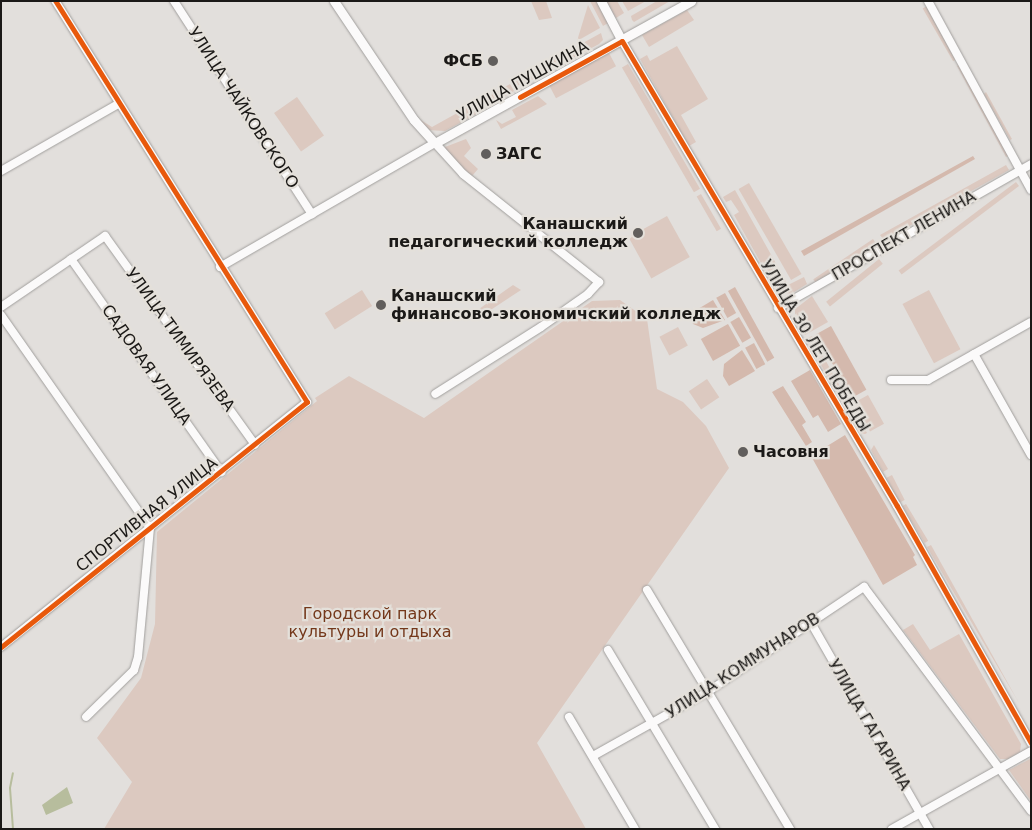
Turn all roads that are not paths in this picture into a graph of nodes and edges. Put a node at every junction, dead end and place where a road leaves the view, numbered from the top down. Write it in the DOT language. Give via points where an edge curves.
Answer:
graph roads {
  1 [pos="55,1"];
  2 [pos="174,1"];
  3 [pos="334,1"];
  4 [pos="601,1"];
  5 [pos="691,1"];
  6 [pos="928,1"];
  7 [pos="622,41"];
  8 [pos="520,97"];
  9 [pos="118,104"];
  10 [pos="436,143"];
  11 [pos="1031,164"];
  12 [pos="1020,170"];
  13 [pos="1,171"];
  14 [pos="1031,190"];
  15 [pos="312,214"];
  16 [pos="71,259"];
  17 [pos="220,267"];
  18 [pos="1,307"];
  19 [pos="778,308"];
  20 [pos="1,315"];
  21 [pos="1031,322"];
  22 [pos="974,354"];
  23 [pos="890,380"];
  24 [pos="435,394"];
  25 [pos="255,444"];
  26 [pos="1031,455"];
  27 [pos="221,472"];
  28 [pos="150,528"];
  29 [pos="647,590"];
  30 [pos="810,621"];
  31 [pos="1,647"];
  32 [pos="608,650"];
  33 [pos="709,691"];
  34 [pos="86,717"];
  35 [pos="568,717"];
  36 [pos="652,725"];
  37 [pos="1031,742"];
  38 [pos="1031,751"];
  39 [pos="593,756"];
  40 [pos="998,769"];
  41 [pos="1031,811"];
  42 [pos="920,814"];
  43 [pos="636,829"];
  44 [pos="715,829"];
  45 [pos="790,829"];
  46 [pos="892,829"];
  47 [pos="928,829"];
  1 -- 9 [label="street"];
  2 -- 15 [label="street, УЛИЦА ЧАЙКОВСКОГО"];
  3 -- 10 [label="main road" via="414,120"];
  4 -- 7 [label="main road, УЛИЦА 30 ЛЕТ ПОБЕДЫ"];
  5 -- 7 [label="main road, УЛИЦА ПУШКИНА"];
  6 -- 12 [label="street"];
  7 -- 8 [label="street, УЛИЦА ПУШКИНА"];
  7 -- 19 [label="street, УЛИЦА 30 ЛЕТ ПОБЕДЫ"];
  8 -- 10 [label="main road, УЛИЦА ПУШКИНА"];
  9 -- 13 [label="street"];
  9 -- 17 [label="street"];
  10 -- 15 [label="street, УЛИЦА ПУШКИНА"];
  10 -- 24 [label="street" via="463,174 600,282 541,327"];
  11 -- 12 [label="street, ПРОСПЕКТ ЛЕНИНА"];
  12 -- 14 [label="street"];
  12 -- 19 [label="street, ПРОСПЕКТ ЛЕНИНА"];
  15 -- 17 [label="street, УЛИЦА ПУШКИНА"];
  16 -- 18 [label="street"];
  16 -- 25 [label="street, УЛИЦА ТИМИРЯЗЕВА" via="105,236"];
  16 -- 27 [label="street, САДОВАЯ УЛИЦА"];
  17 -- 25 [label="street, СПОРТИВНАЯ УЛИЦА" via="307,402"];
  19 -- 37 [label="street, УЛИЦА 30 ЛЕТ ПОБЕДЫ" via="897,506"];
  20 -- 28 [label="street"];
  21 -- 22 [label="street"];
  22 -- 23 [label="street" via="928,380"];
  22 -- 26 [label="street"];
  25 -- 27 [label="street, СПОРТИВНАЯ УЛИЦА"];
  27 -- 28 [label="street, СПОРТИВНАЯ УЛИЦА"];
  28 -- 31 [label="street, СПОРТИВНАЯ УЛИЦА"];
  28 -- 34 [label="street" via="138,657 134,670"];
  29 -- 33 [label="street"];
  30 -- 33 [label="street, УЛИЦА КОММУНАРОВ"];
  30 -- 40 [label="street, УЛИЦА КОММУНАРОВ" via="864,587"];
  30 -- 42 [label="street, УЛИЦА ГАГАРИНА"];
  32 -- 36 [label="street"];
  33 -- 36 [label="street, УЛИЦА КОММУНАРОВ"];
  33 -- 45 [label="street"];
  35 -- 39 [label="street"];
  36 -- 39 [label="street, УЛИЦА КОММУНАРОВ"];
  36 -- 44 [label="street"];
  38 -- 40 [label="street"];
  39 -- 43 [label="street"];
  40 -- 41 [label="street"];
  40 -- 42 [label="street"];
  42 -- 46 [label="street"];
  42 -- 47 [label="street, УЛИЦА ГАГАРИНА"];
}
